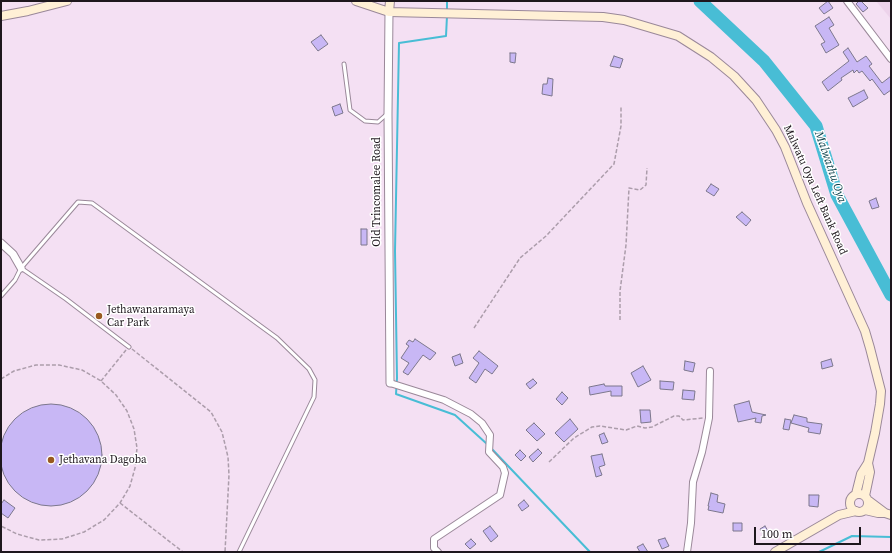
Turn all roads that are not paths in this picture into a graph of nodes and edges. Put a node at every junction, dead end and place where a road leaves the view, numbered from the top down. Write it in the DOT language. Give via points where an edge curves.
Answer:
graph roads {
  1 [pos="67,1"];
  2 [pos="356,1"];
  3 [pos="390,1"];
  4 [pos="847,1"];
  5 [pos="389,12"];
  6 [pos="1,16"];
  7 [pos="891,59"];
  8 [pos="344,64"];
  9 [pos="388,114"];
  10 [pos="1,243"];
  11 [pos="21,268"];
  12 [pos="1,296"];
  13 [pos="129,347"];
  14 [pos="710,371"];
  15 [pos="390,383"];
  16 [pos="868,463"];
  17 [pos="856,494"];
  18 [pos="867,498"];
  19 [pos="850,501"];
  20 [pos="865,510"];
  21 [pos="856,512"];
  22 [pos="888,514"];
  23 [pos="839,515"];
  24 [pos="239,552"];
  25 [pos="438,552"];
  26 [pos="687,552"];
  27 [pos="775,552"];
  1 -- 6 [label="main road"];
  2 -- 5 [label="main road, Malwatu Oya Left Bank Road"];
  3 -- 5 [label="main road, Old Trincomalee Road"];
  4 -- 7 [label="street"];
  5 -- 9 [label="street, Old Trincomalee Road"];
  5 -- 16 [label="main road, Malwatu Oya Left Bank Road" via="603,17 624,20 689,41 722,66 745,88 766,114 782,141 869,342 880,391"];
  8 -- 9 [label="lane" via="350,110 365,121 378,122"];
  9 -- 15 [label="street, Old Trincomalee Road"];
  10 -- 11 [label="street" via="13,254"];
  11 -- 12 [label="lane" via="15,280"];
  11 -- 13 [label="lane"];
  11 -- 24 [label="lane" via="78,202 92,203 276,338 309,369 315,380 314,397"];
  14 -- 26 [label="street" via="709,418 693,482 692,523"];
  15 -- 25 [label="street" via="444,400 471,414 482,423 490,435 489,452 506,473 500,495 434,539 434,548"];
  16 -- 17 [label="main road, Malwatu Oya Left Bank Road" via="861,474"];
  16 -- 18 [label="main road, Malwatu Oya Left Bank Road" via="870,472"];
  17 -- 18 [label="main road" via="863,494"];
  17 -- 19 [label="main road"];
  18 -- 20 [label="main road" via="868,507"];
  18 -- 22 [label="main road"];
  19 -- 21 [label="main road"];
  19 -- 23 [label="main road"];
  20 -- 21 [label="main road"];
  20 -- 22 [label="main road"];
  21 -- 23 [label="main road"];
  23 -- 27 [label="main road"];
}
